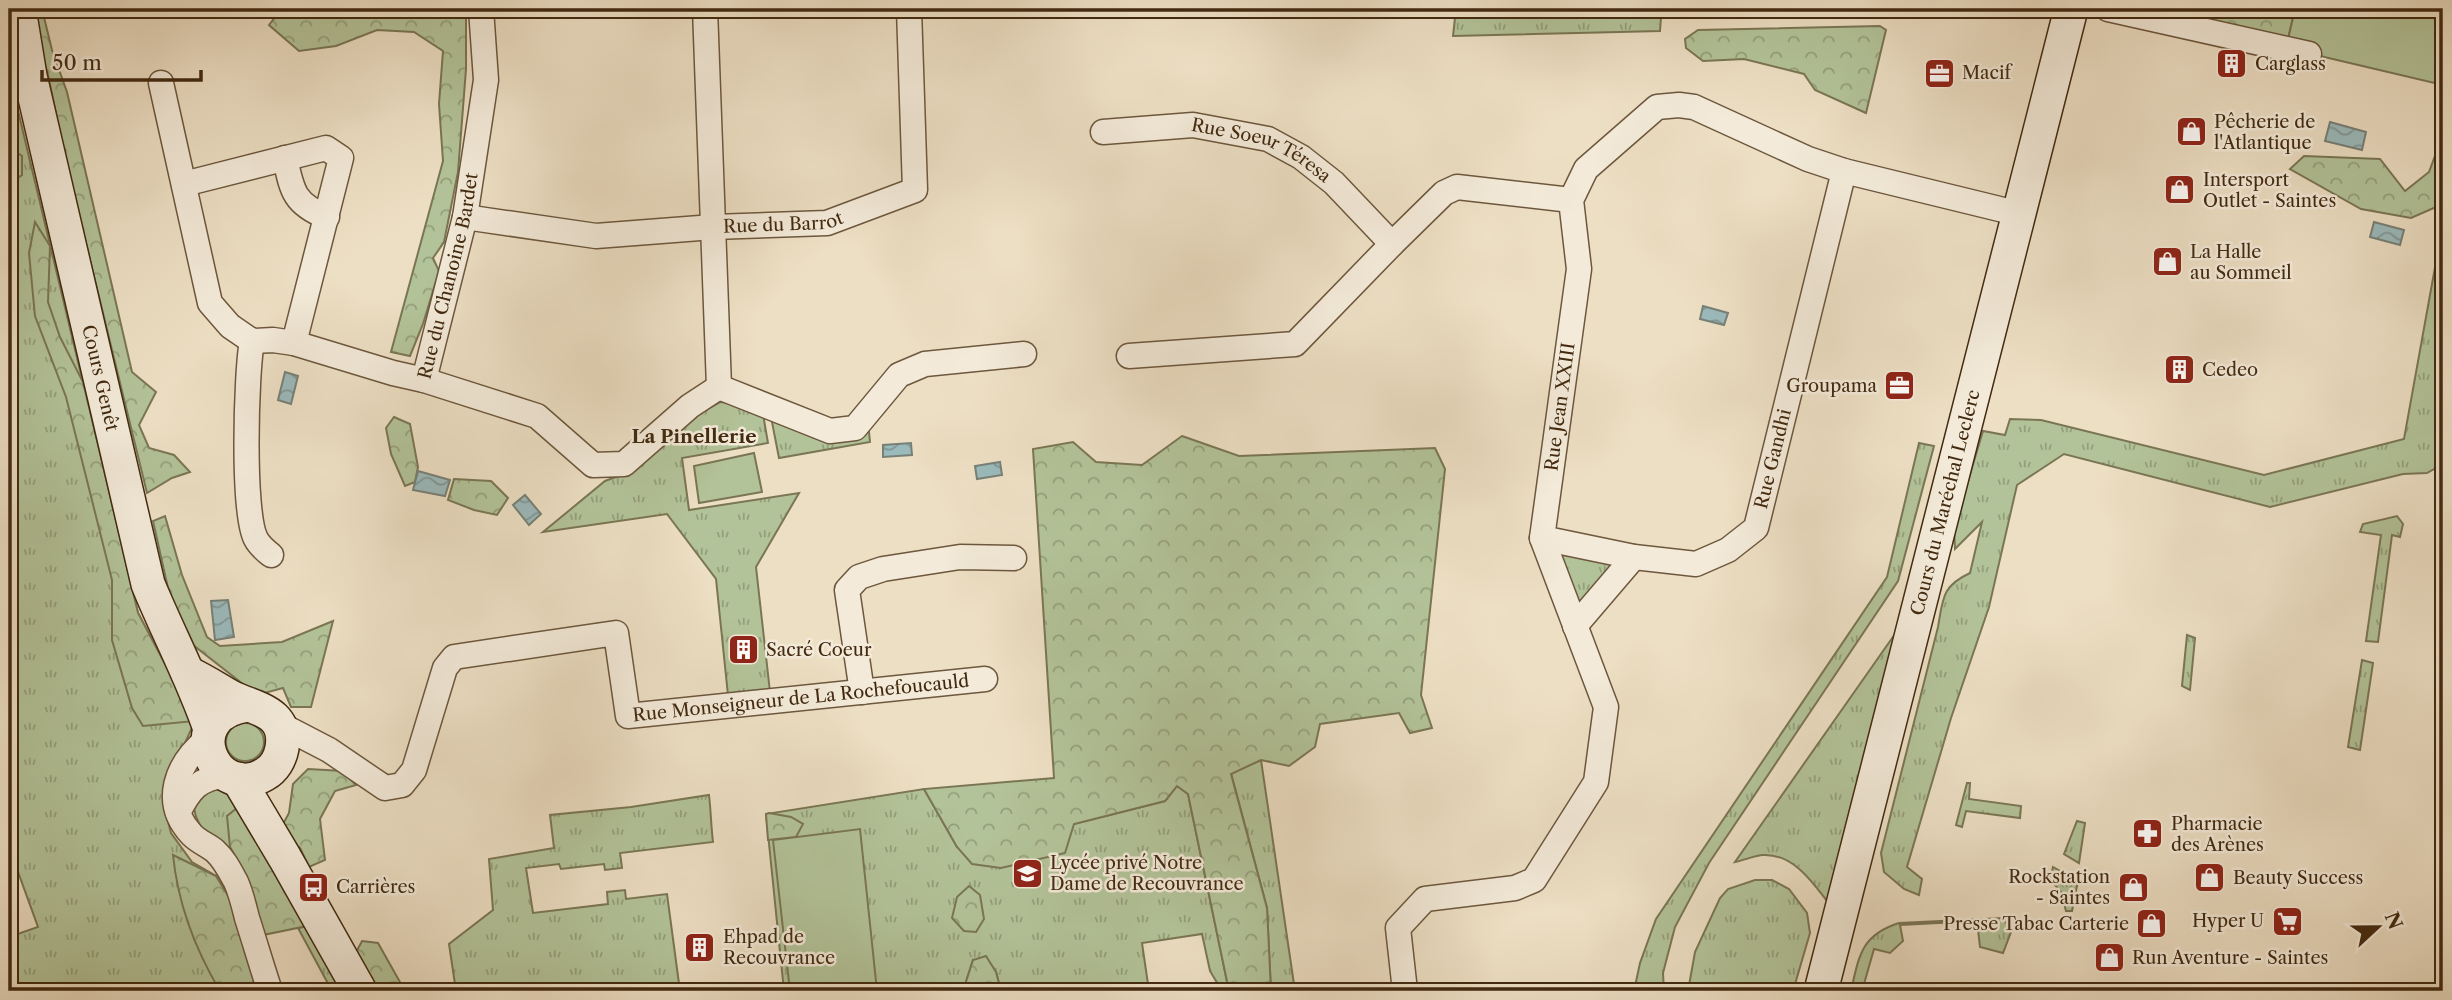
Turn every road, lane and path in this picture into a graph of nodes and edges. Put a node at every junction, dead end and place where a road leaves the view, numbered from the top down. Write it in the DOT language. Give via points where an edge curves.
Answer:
graph roads {
  1 [pos="10,9"];
  2 [pos="19,9"];
  3 [pos="481,9"];
  4 [pos="705,9"];
  5 [pos="909,9"];
  6 [pos="2108,9"];
  7 [pos="2072,11"];
  8 [pos="2309,54"];
  9 [pos="30,76"];
  10 [pos="161,83"];
  11 [pos="1103,132"];
  12 [pos="285,158"];
  13 [pos="1844,172"];
  14 [pos="184,184"];
  15 [pos="1571,200"];
  16 [pos="2020,214"];
  17 [pos="327,217"];
  18 [pos="466,217"];
  19 [pos="713,226"];
  20 [pos="1392,243"];
  21 [pos="252,341"];
  22 [pos="294,343"];
  23 [pos="1024,354"];
  24 [pos="1129,356"];
  25 [pos="424,380"];
  26 [pos="719,387"];
  27 [pos="1542,538"];
  28 [pos="271,555"];
  29 [pos="1634,556"];
  30 [pos="1014,558"];
  31 [pos="1575,626"];
  32 [pos="188,673"];
  33 [pos="985,679"];
  34 [pos="862,692"];
  35 [pos="248,705"];
  36 [pos="277,723"];
  37 [pos="209,733"];
  38 [pos="329,750"];
  39 [pos="277,762"];
  40 [pos="232,777"];
  41 [pos="178,813"];
  42 [pos="285,858"];
  43 [pos="270,991"];
  44 [pos="359,991"];
  45 [pos="1405,991"];
  46 [pos="1821,991"];
  1 -- 9 [label="main road, Cours Genêt"];
  2 -- 9 [label="main road, Cours Genêt"];
  3 -- 18 [label="street, Rue du Chanoine Bardet" via="486,80"];
  4 -- 19 [label="street"];
  5 -- 19 [label="street, Rue du Barrot" via="915,190 827,223"];
  6 -- 8 [label="street"];
  7 -- 16 [label="main road, Cours du Maréchal Leclerc"];
  9 -- 32 [label="main road, Cours Genêt" via="148,584"];
  10 -- 14 [label="street"];
  11 -- 20 [label="street, Rue Soeur Téresa" via="1193,125 1268,139 1334,183"];
  12 -- 14 [label="street"];
  12 -- 17 [label="street" via="292,190 307,209"];
  12 -- 17 [label="street" via="326,148 341,158"];
  13 -- 15 [label="street" via="1694,107 1657,107 1586,169"];
  13 -- 16 [label="street"];
  13 -- 29 [label="street, Rue Gandhi" via="1756,528 1728,550 1696,564"];
  14 -- 21 [label="street" via="210,303 229,326"];
  15 -- 20 [label="street" via="1457,187 1444,193"];
  15 -- 27 [label="street, Rue Jean XXIII" via="1579,269"];
  16 -- 46 [label="main road, Cours du Maréchal Leclerc"];
  17 -- 22 [label="street"];
  18 -- 19 [label="street, Rue du Barrot" via="596,236"];
  18 -- 25 [label="street, Rue du Chanoine Bardet"];
  19 -- 26 [label="street"];
  20 -- 24 [label="street" via="1294,344"];
  21 -- 22 [label="street, Rue du Chanoine Bardet"];
  21 -- 28 [label="street" via="248,365 249,500 256,539"];
  22 -- 25 [label="street, Rue du Chanoine Bardet"];
  23 -- 26 [label="street" via="925,364 899,375 855,428 830,431"];
  25 -- 26 [label="street" via="537,416 593,465 624,464"];
  27 -- 29 [label="street, Rue Gandhi"];
  27 -- 31 [label="street, Rue Jean XXIII"];
  29 -- 31 [label="street"];
  30 -- 34 [label="street" via="960,557 883,569 859,578 848,590"];
  31 -- 45 [label="street, Rue Jean XXIII" via="1606,707 1596,782 1534,880 1515,888 1425,899 1398,928"];
  32 -- 35 [label="main road"];
  32 -- 37 [label="main road, Cours Genêt"];
  33 -- 34 [label="street, Rue Monseigneur de La Rochefoucauld"];
  34 -- 38 [label="street, Rue Monseigneur de La Rochefoucauld" via="628,716 617,633 454,657 445,668 414,770 402,785 385,788"];
  35 -- 36 [label="main road" via="268,712"];
  35 -- 37 [label="main road" via="232,707 219,716"];
  36 -- 38 [label="street, Rue Monseigneur de La Rochefoucauld"];
  36 -- 39 [label="main road" via="282,747"];
  37 -- 40 [label="main road" via="211,759"];
  37 -- 41 [label="street" via="174,786"];
  38 -- 39 [label="street"];
  39 -- 40 [label="main road" via="258,778"];
  39 -- 42 [label="main road" via="275,803"];
  40 -- 41 [label="street" via="213,777 197,784"];
  40 -- 42 [label="main road"];
  41 -- 43 [label="street" via="194,837 216,852 237,885"];
  42 -- 44 [label="main road"];
}
